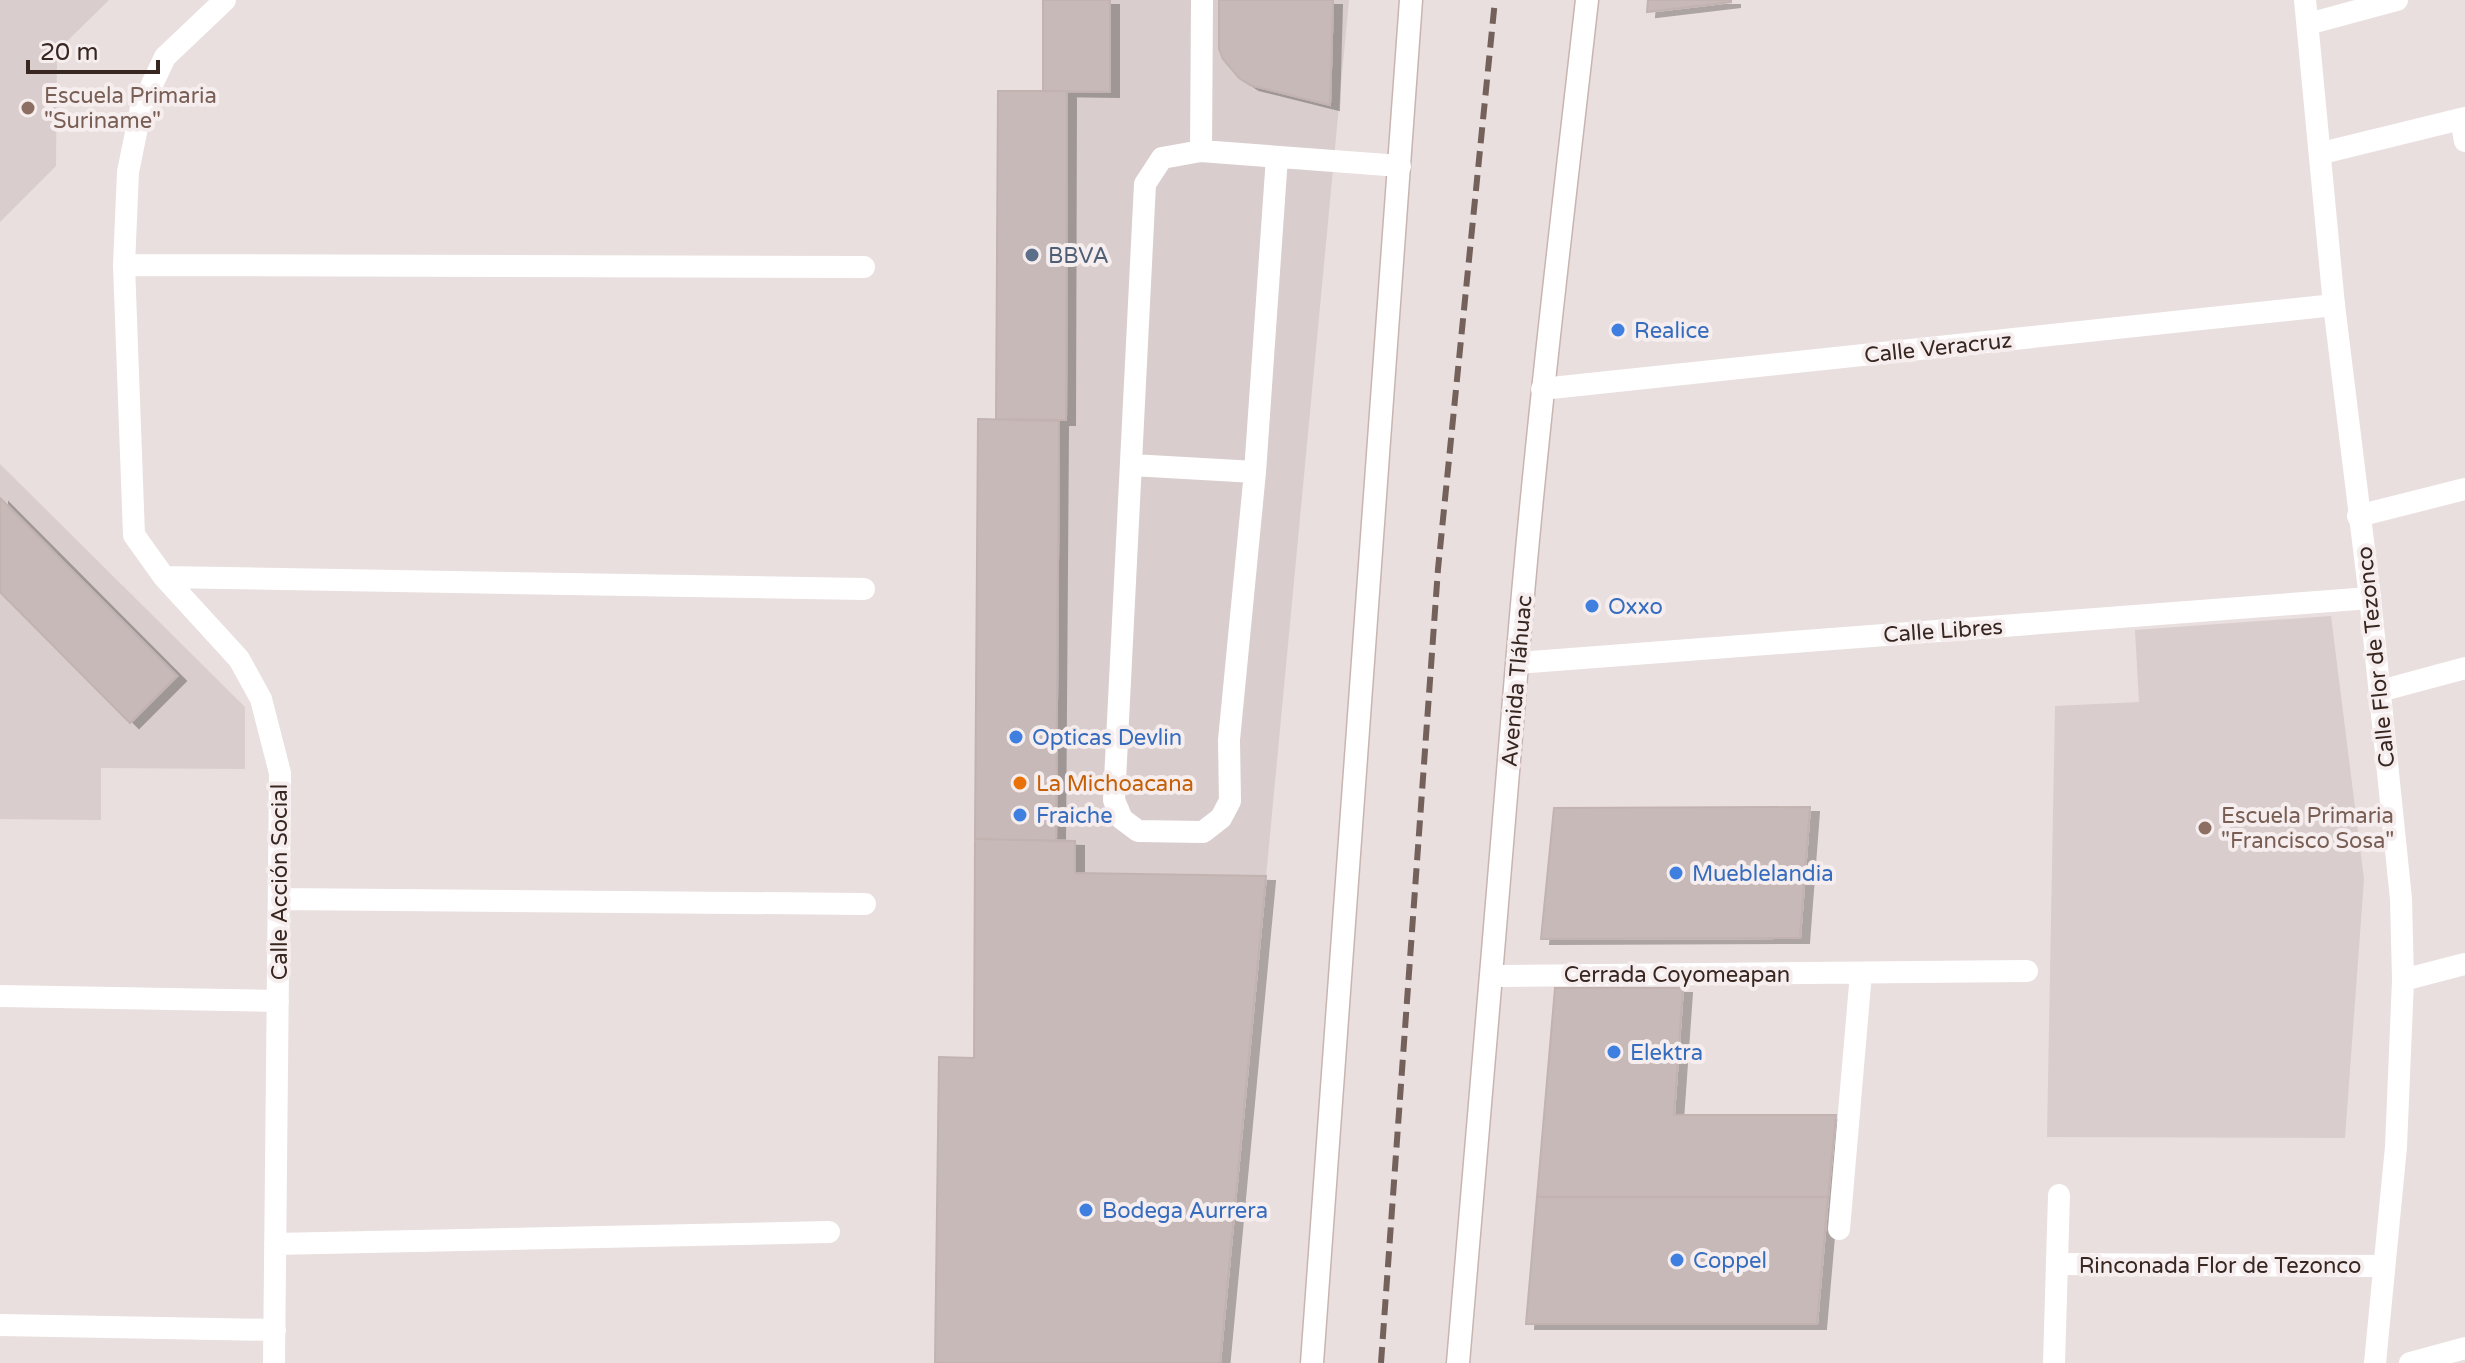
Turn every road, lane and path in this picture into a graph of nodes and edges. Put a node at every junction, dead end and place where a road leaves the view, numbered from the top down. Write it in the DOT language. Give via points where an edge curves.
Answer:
graph roads {
  1 [pos="225,0"];
  2 [pos="1202,0"];
  3 [pos="1411,0"];
  4 [pos="1587,0"];
  5 [pos="2305,0"];
  6 [pos="2397,0"];
  7 [pos="2308,24"];
  8 [pos="2464,126"];
  9 [pos="1201,151"];
  10 [pos="2322,153"];
  11 [pos="1277,157"];
  12 [pos="1400,166"];
  13 [pos="124,265"];
  14 [pos="864,267"];
  15 [pos="2334,305"];
  16 [pos="1542,389"];
  17 [pos="1132,465"];
  18 [pos="1255,472"];
  19 [pos="2465,489"];
  20 [pos="2358,516"];
  21 [pos="164,577"];
  22 [pos="864,589"];
  23 [pos="2370,598"];
  24 [pos="1517,663"];
  25 [pos="2465,668"];
  26 [pos="2380,691"];
  27 [pos="279,899"];
  28 [pos="865,904"];
  29 [pos="2465,964"];
  30 [pos="2027,971"];
  31 [pos="1861,973"];
  32 [pos="1493,976"];
  33 [pos="2403,980"];
  34 [pos="0,996"];
  35 [pos="278,1001"];
  36 [pos="2059,1195"];
  37 [pos="1839,1229"];
  38 [pos="829,1232"];
  39 [pos="275,1244"];
  40 [pos="2057,1264"];
  41 [pos="2383,1266"];
  42 [pos="0,1325"];
  43 [pos="275,1330"];
  44 [pos="2465,1348"];
  45 [pos="274,1363"];
  46 [pos="1312,1363"];
  47 [pos="1458,1363"];
  48 [pos="2054,1363"];
  49 [pos="2375,1363"];
  50 [pos="2410,1363"];
  1 -- 13 [label="street, Calle Acción Social" via="165,57 141,108 128,172"];
  2 -- 9 [label="street"];
  3 -- 12 [label="street"];
  4 -- 16 [label="street, Avenida Tláhuac"];
  5 -- 7 [label="street, Calle Flor de Tezonco"];
  6 -- 7 [label="street"];
  7 -- 10 [label="street, Calle Flor de Tezonco"];
  8 -- 10 [label="street"];
  9 -- 11 [label="street"];
  9 -- 17 [label="street" via="1162,158 1145,184"];
  10 -- 15 [label="street, Calle Flor de Tezonco"];
  11 -- 12 [label="street"];
  11 -- 18 [label="street"];
  12 -- 46 [label="street"];
  13 -- 14 [label="street"];
  13 -- 21 [label="street, Calle Acción Social" via="134,535"];
  15 -- 16 [label="street, Calle Veracruz"];
  15 -- 20 [label="street, Calle Flor de Tezonco"];
  16 -- 24 [label="street, Avenida Tláhuac"];
  17 -- 18 [label="street"];
  17 -- 18 [label="street" via="1114,800 1122,819 1138,831 1203,832 1221,818 1230,801 1229,740"];
  19 -- 20 [label="street"];
  20 -- 23 [label="street, Calle Flor de Tezonco"];
  21 -- 22 [label="street"];
  21 -- 27 [label="street, Calle Acción Social" via="239,659 261,699 280,773"];
  23 -- 24 [label="street, Calle Libres"];
  23 -- 26 [label="street, Calle Flor de Tezonco"];
  24 -- 32 [label="street, Avenida Tláhuac"];
  25 -- 26 [label="street"];
  26 -- 33 [label="street, Calle Flor de Tezonco" via="2401,899"];
  27 -- 28 [label="street"];
  27 -- 35 [label="street, Calle Acción Social"];
  29 -- 33 [label="street"];
  30 -- 31 [label="street, Cerrada Coyomeapan"];
  31 -- 32 [label="street, Cerrada Coyomeapan"];
  31 -- 37 [label="street"];
  32 -- 47 [label="street, Avenida Tláhuac"];
  33 -- 41 [label="street, Calle Flor de Tezonco" via="2396,1147"];
  34 -- 35 [label="street"];
  35 -- 39 [label="street, Calle Acción Social"];
  36 -- 40 [label="street"];
  38 -- 39 [label="street"];
  39 -- 43 [label="street, Calle Acción Social"];
  40 -- 41 [label="street, Rinconada Flor de Tezonco"];
  40 -- 48 [label="street"];
  41 -- 49 [label="street, Calle Flor de Tezonco"];
  42 -- 43 [label="street"];
  43 -- 45 [label="street, Calle Acción Social"];
  44 -- 50 [label="street"];
}
